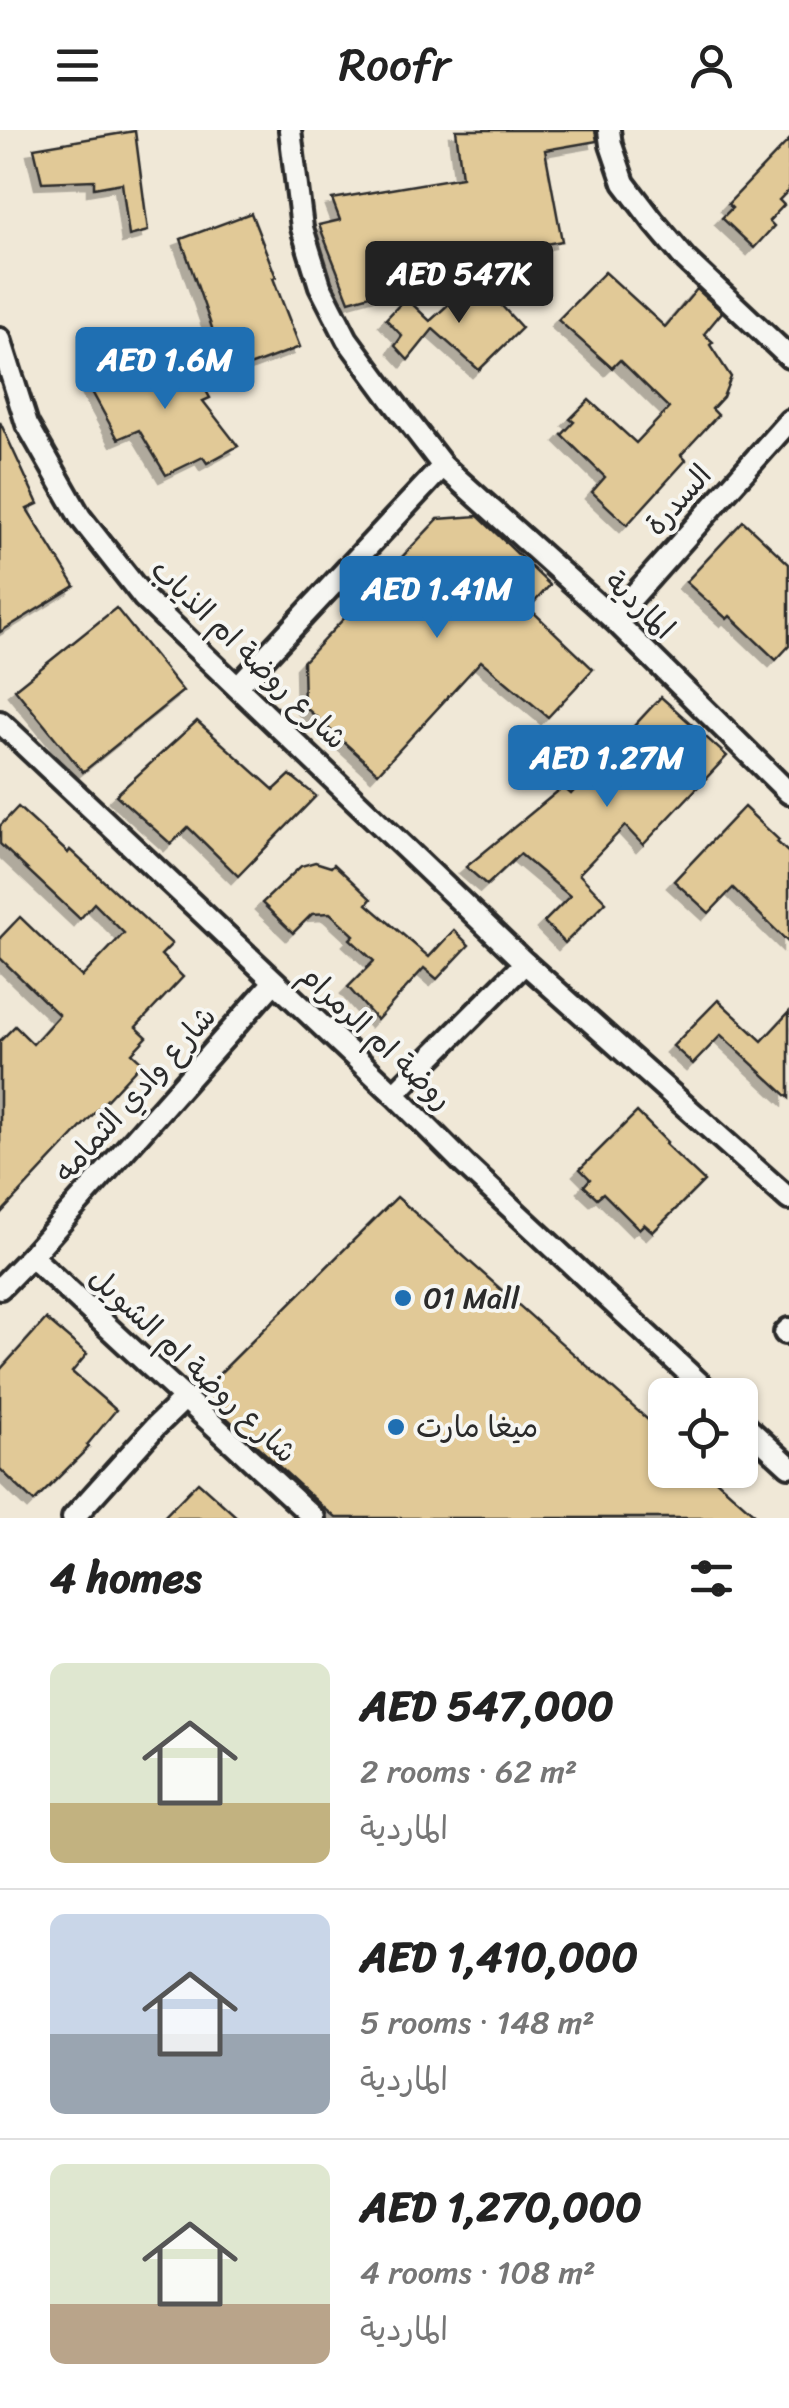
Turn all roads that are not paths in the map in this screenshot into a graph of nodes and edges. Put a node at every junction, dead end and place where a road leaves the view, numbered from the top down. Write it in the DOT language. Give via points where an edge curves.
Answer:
graph roads {
  1 [pos="290,130"];
  2 [pos="609,130"];
  3 [pos="0,339"];
  4 [pos="789,357"];
  5 [pos="789,421"];
  6 [pos="443,466"];
  7 [pos="613,619"];
  8 [pos="238,686"];
  9 [pos="0,723"];
  10 [pos="789,794"];
  11 [pos="525,963"];
  12 [pos="274,982"];
  13 [pos="394,1094"];
  14 [pos="789,1199"];
  15 [pos="31,1256"];
  16 [pos="0,1288"];
  17 [pos="694,1378"];
  18 [pos="184,1398"];
  19 [pos="758,1438"];
  20 [pos="789,1466"];
  21 [pos="73,1518"];
  22 [pos="314,1518"];
  1 -- 6 [label="street, الماردية" via="302,228 320,286 347,339"];
  2 -- 4 [label="street" via="624,182 653,221"];
  3 -- 8 [label="street, شارع روضة ام الذياب" via="27,424 80,517 144,598"];
  5 -- 7 [label="street, السدرة"];
  6 -- 7 [label="street, الماردية"];
  6 -- 8 [label="street"];
  7 -- 10 [label="street, الماردية"];
  8 -- 11 [label="street, شارع روضة ام الذياب"];
  9 -- 12 [label="street, روضة ام الرمرام"];
  11 -- 13 [label="street"];
  11 -- 14 [label="street, شارع روضة ام الذياب"];
  12 -- 13 [label="street, روضة ام الرمرام"];
  12 -- 15 [label="street, شارع وادي الثمامه"];
  13 -- 17 [label="street, روضة ام الرمرام"];
  15 -- 16 [label="street, شارع وادي الثمامه"];
  15 -- 18 [label="street, شارع روضة ام الشويل"];
  18 -- 21 [label="street"];
  18 -- 22 [label="street, شارع روضة ام الشويل"];
  19 -- 20 [label="street"];
}
